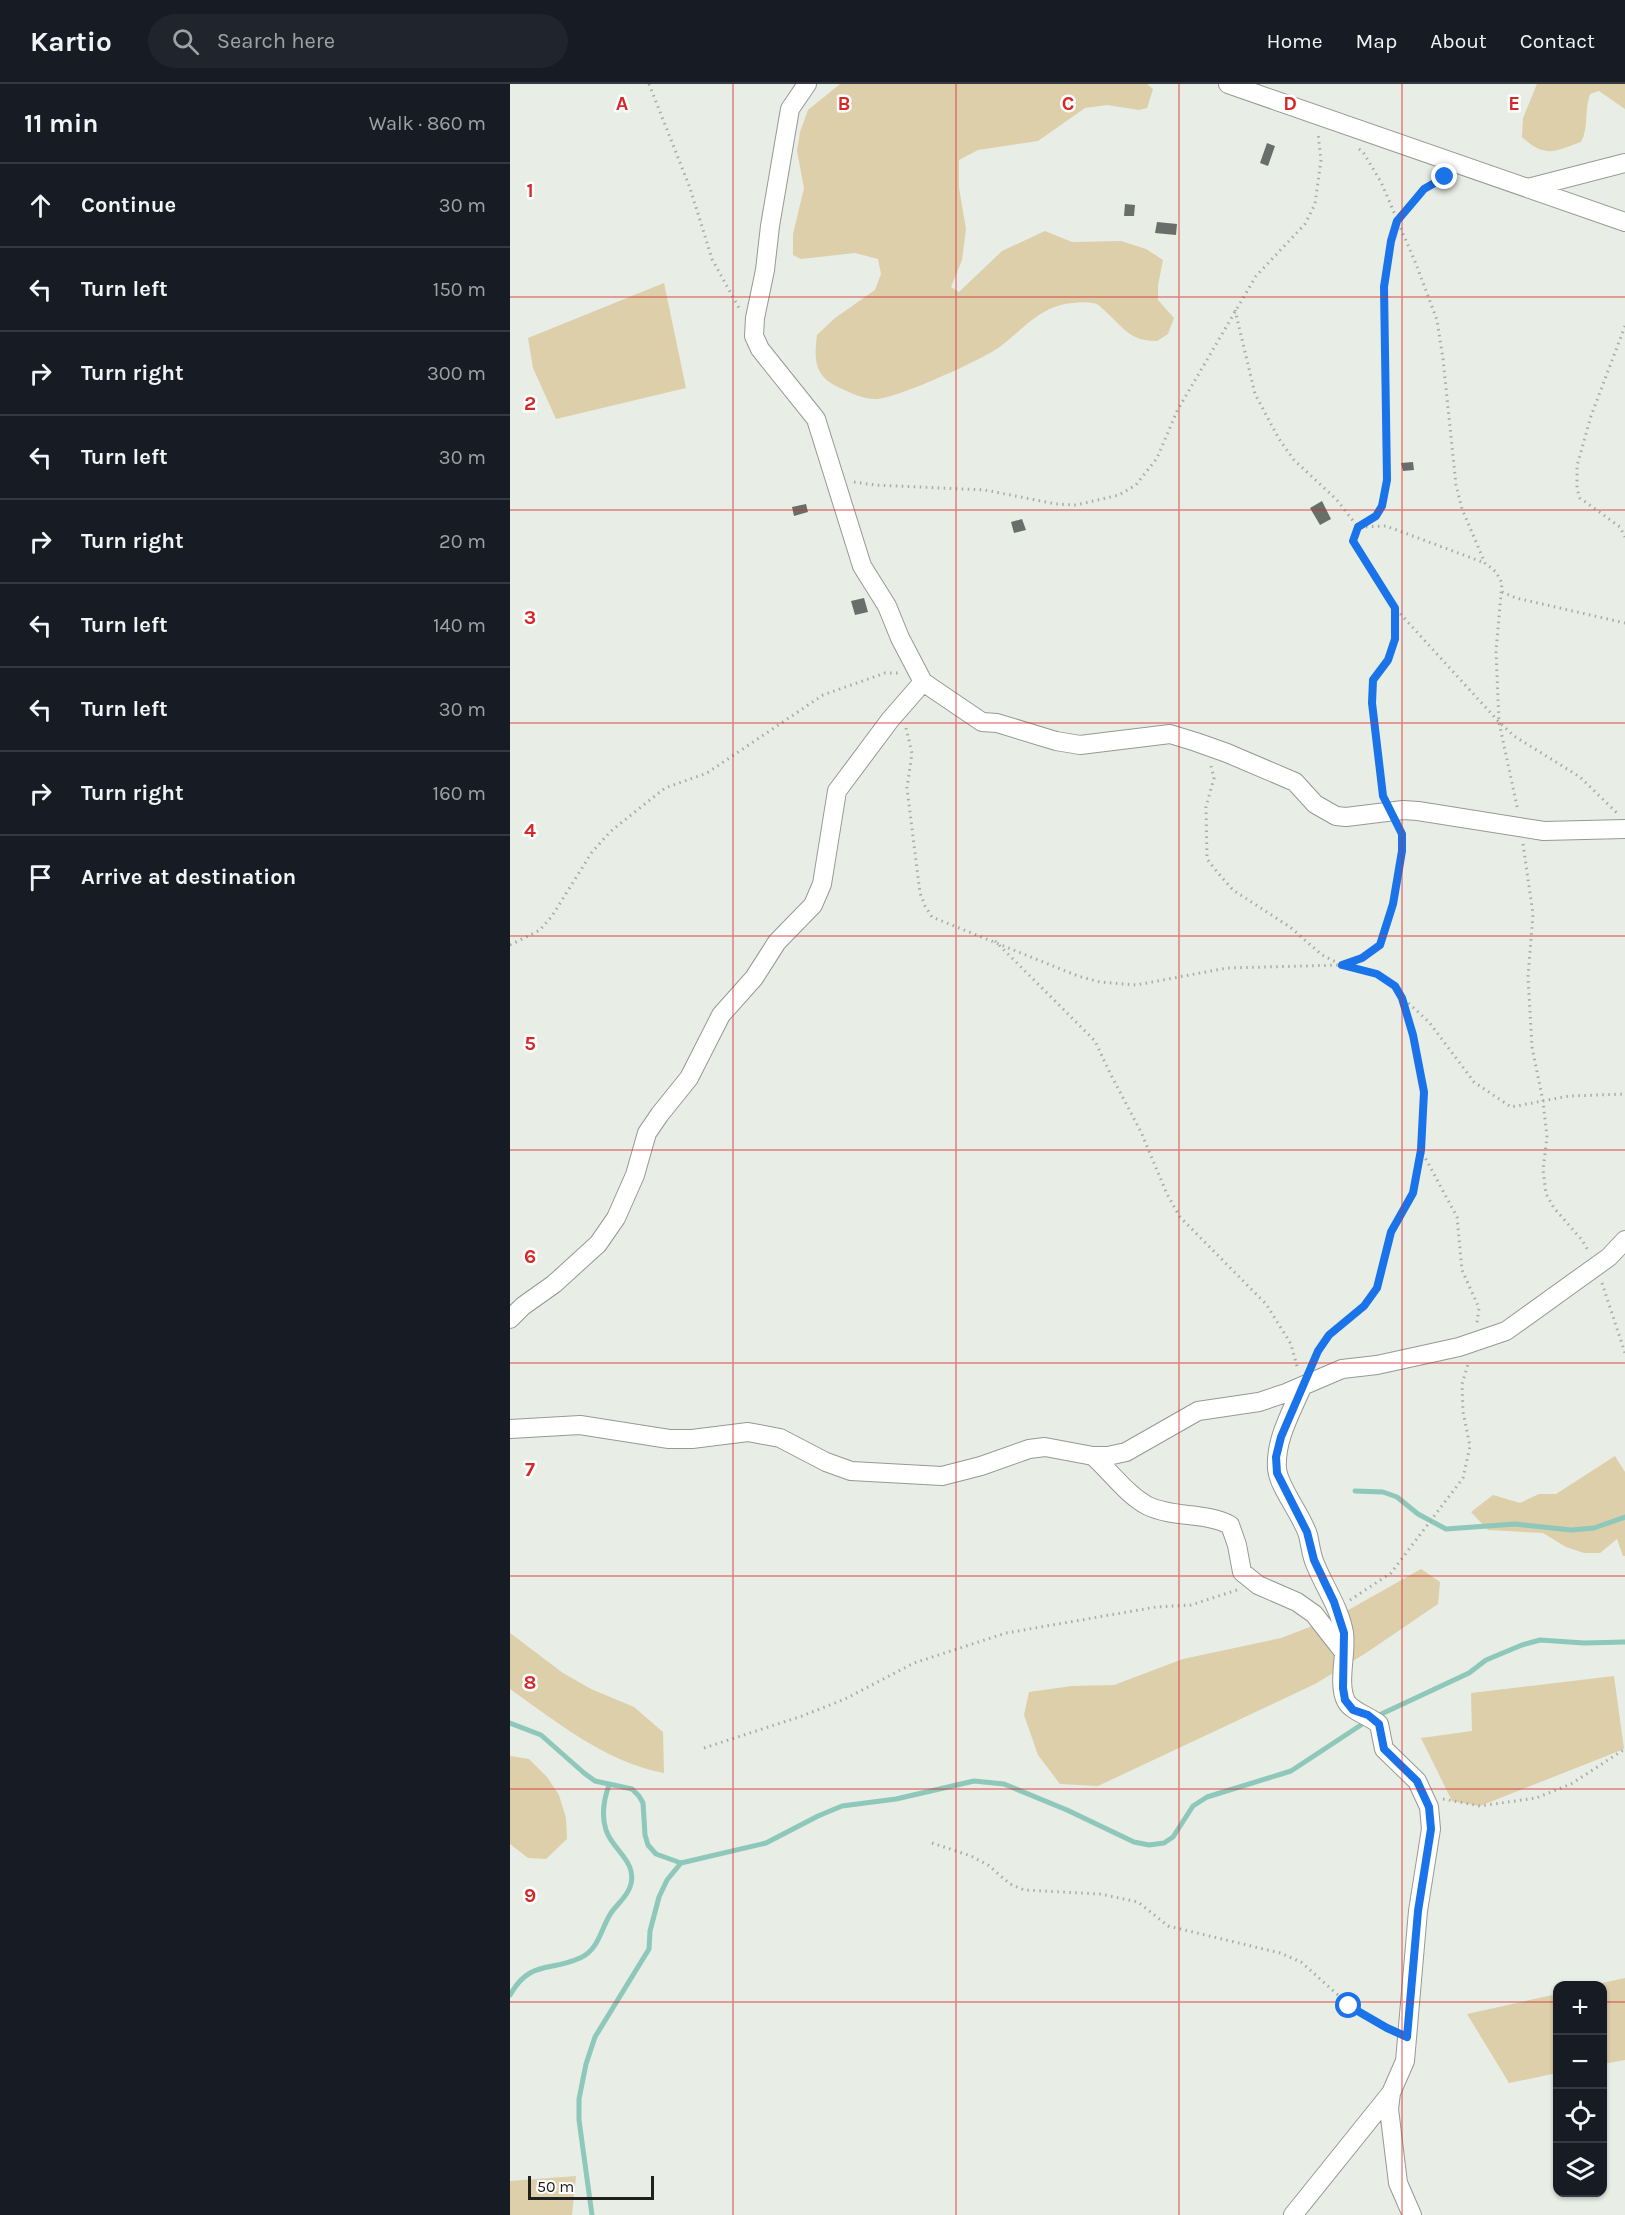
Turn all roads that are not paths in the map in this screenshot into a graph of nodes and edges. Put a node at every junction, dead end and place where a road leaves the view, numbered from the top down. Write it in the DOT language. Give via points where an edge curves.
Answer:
graph roads {
  1 [pos="807,84"];
  2 [pos="1228,84"];
  3 [pos="1625,163"];
  4 [pos="1528,188"];
  5 [pos="1625,222"];
  6 [pos="923,682"];
  7 [pos="1625,829"];
  8 [pos="1625,1240"];
  9 [pos="510,1319"];
  10 [pos="1302,1387"];
  11 [pos="510,1429"];
  12 [pos="1093,1456"];
  13 [pos="1343,1651"];
  14 [pos="1391,2092"];
  15 [pos="1293,2215"];
  16 [pos="1412,2215"];
  1 -- 6 [label="street" via="790,110 754,336 816,420 862,566"];
  2 -- 4 [label="street"];
  3 -- 4 [label="street"];
  4 -- 5 [label="street"];
  6 -- 7 [label="street" via="982,722 1056,741 1080,745 1170,734 1196,742 1295,782 1315,804 1336,816 1418,811 1544,831"];
  6 -- 9 [label="street" via="837,791 822,884 813,904 777,942 754,978 721,1015 689,1078 647,1133 635,1175 616,1218 598,1244"];
  8 -- 10 [label="street" via="1609,1257 1506,1331 1459,1347 1342,1369"];
  10 -- 12 [label="street" via="1259,1402 1198,1411 1126,1452"];
  10 -- 13 [label="street" via="1281,1437 1277,1473 1307,1532 1314,1560 1336,1609 1344,1633"];
  11 -- 12 [label="street" via="579,1425 669,1439 748,1432 780,1438 851,1471 942,1476 1029,1449"];
  12 -- 13 [label="street" via="1149,1506 1218,1519 1230,1525 1242,1572 1258,1585 1314,1614"];
  13 -- 14 [label="street" via="1345,1700 1353,1710 1379,1724 1384,1749 1417,1781 1429,1807 1431,1829 1418,1911 1405,2061"];
  14 -- 15 [label="street"];
  14 -- 16 [label="street" via="1389,2109 1398,2183"];
}
